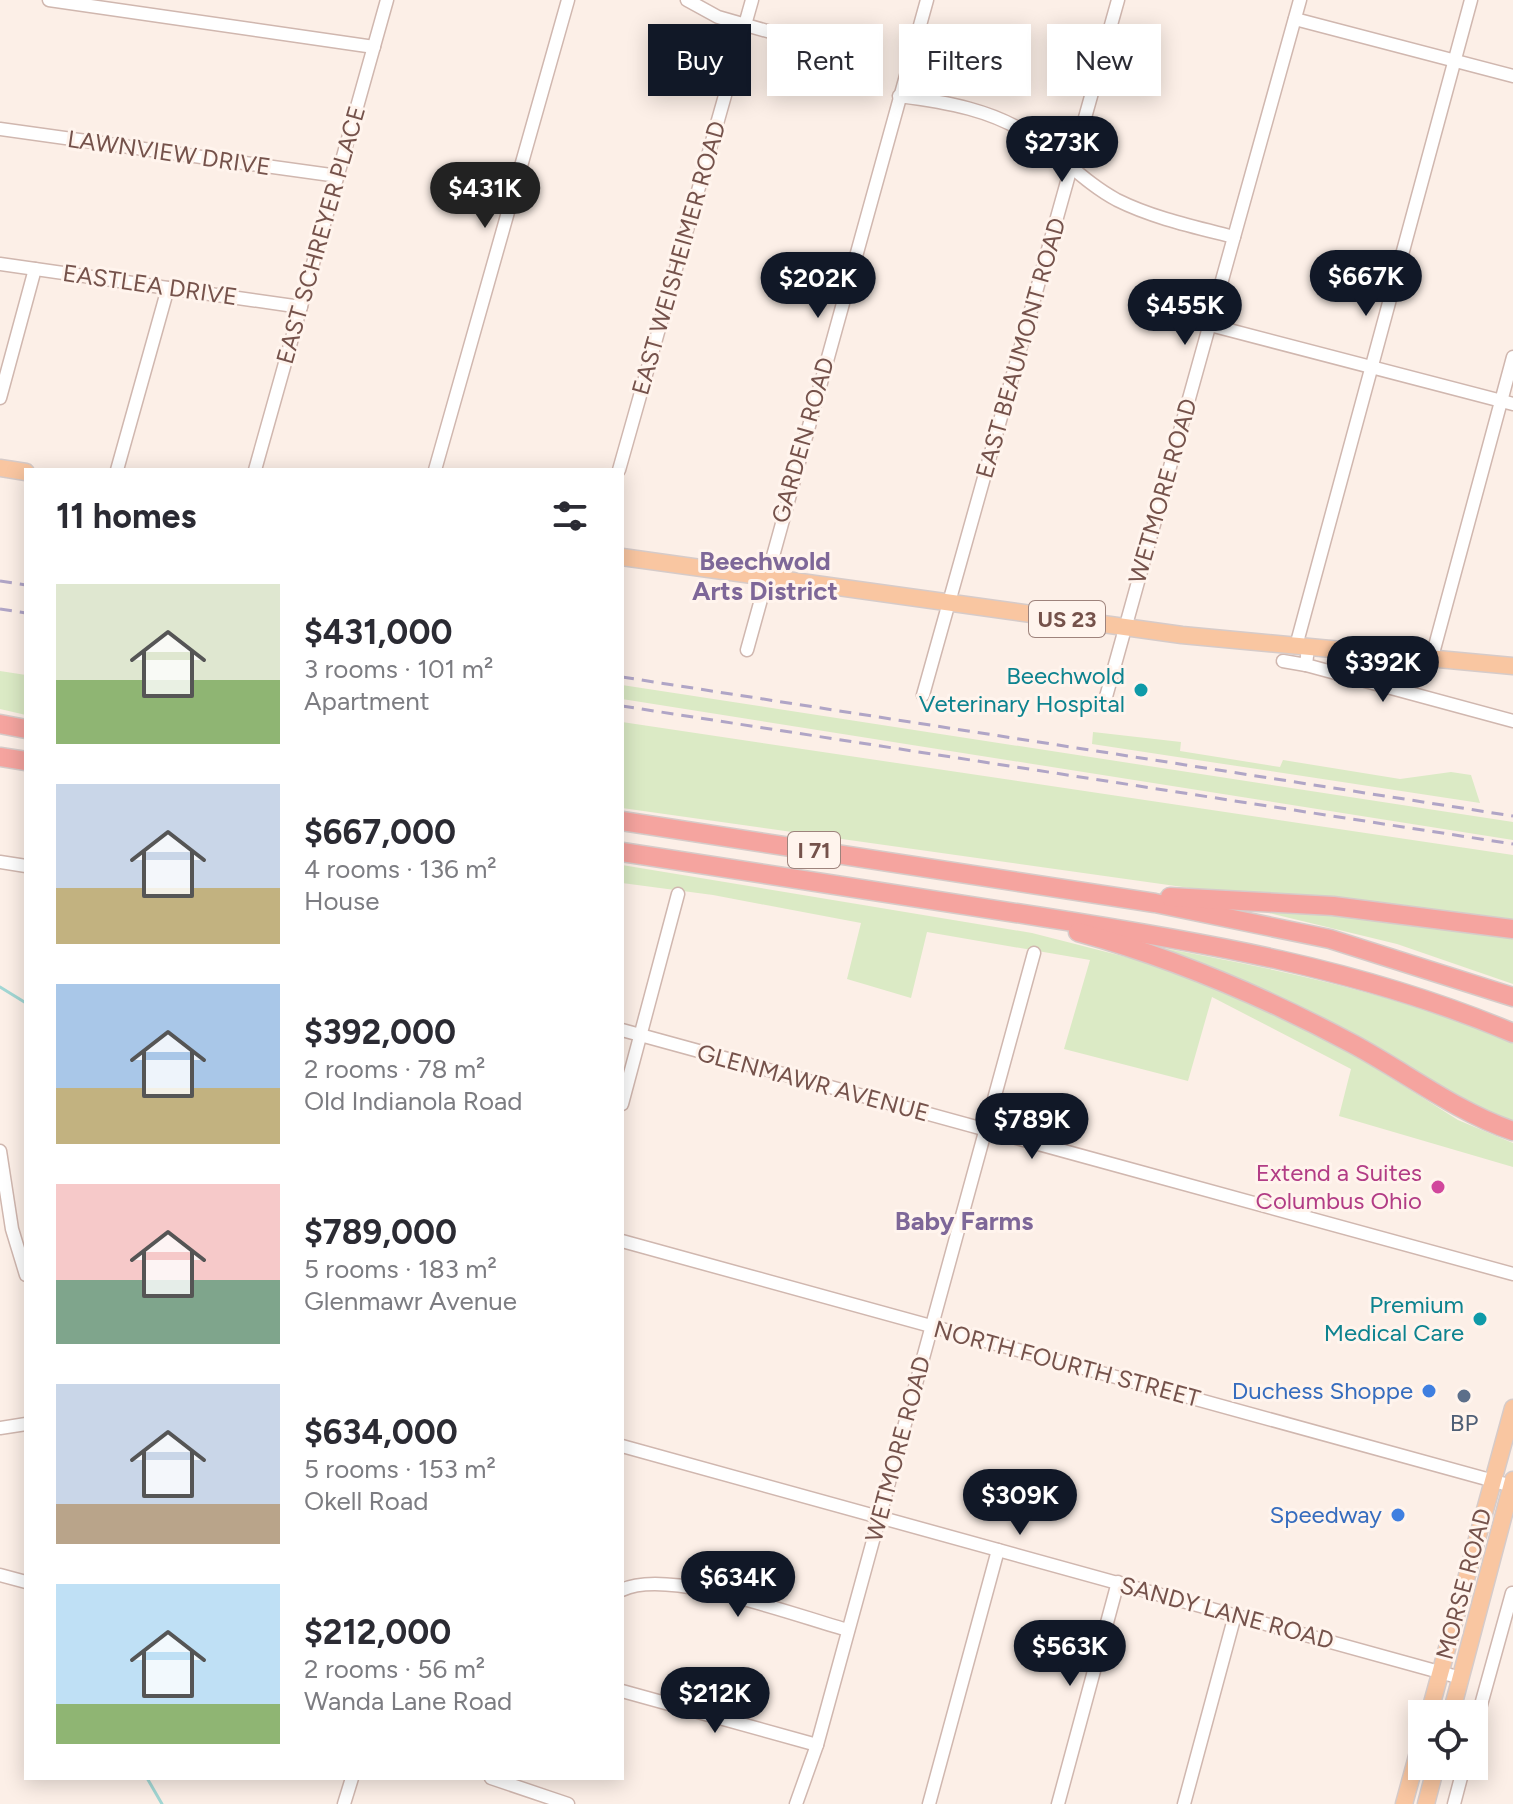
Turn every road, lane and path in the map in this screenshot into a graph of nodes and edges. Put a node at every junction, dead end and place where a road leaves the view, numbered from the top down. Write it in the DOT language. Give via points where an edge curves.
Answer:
graph roads {
  1 [pos="49,0"];
  2 [pos="387,0"];
  3 [pos="568,0"];
  4 [pos="687,0"];
  5 [pos="752,0"];
  6 [pos="927,0"];
  7 [pos="1118,0"];
  8 [pos="1300,0"];
  9 [pos="1471,0"];
  10 [pos="1295,19"];
  11 [pos="739,24"];
  12 [pos="746,24"];
  13 [pos="920,24"];
  14 [pos="374,47"];
  15 [pos="1454,61"];
  16 [pos="1513,76"];
  17 [pos="725,96"];
  18 [pos="899,96"];
  19 [pos="0,129"];
  20 [pos="1071,168"];
  21 [pos="338,176"];
  22 [pos="1234,237"];
  23 [pos="0,264"];
  24 [pos="35,269"];
  25 [pos="168,288"];
  26 [pos="301,307"];
  27 [pos="1210,325"];
  28 [pos="1513,357"];
  29 [pos="1371,367"];
  30 [pos="0,398"];
  31 [pos="1507,402"];
  32 [pos="0,468"];
  33 [pos="118,468"];
  34 [pos="256,468"];
  35 [pos="436,468"];
  36 [pos="620,468"];
  37 [pos="24,472"];
  38 [pos="624,557"];
  39 [pos="765,576"];
  40 [pos="949,602"];
  41 [pos="1125,627"];
  42 [pos="1302,646"];
  43 [pos="747,650"];
  44 [pos="1432,657"];
  45 [pos="1283,661"];
  46 [pos="1306,665"];
  47 [pos="1513,666"];
  48 [pos="923,695"];
  49 [pos="1104,704"];
  50 [pos="1513,721"];
  51 [pos="0,724"];
  52 [pos="24,729"];
  53 [pos="0,757"];
  54 [pos="24,761"];
  55 [pos="624,821"];
  56 [pos="624,852"];
  57 [pos="0,862"];
  58 [pos="24,866"];
  59 [pos="678,894"];
  60 [pos="1108,896"];
  61 [pos="1002,910"];
  62 [pos="1513,929"];
  63 [pos="1034,953"];
  64 [pos="1513,997"];
  65 [pos="624,1031"];
  66 [pos="1513,1033"];
  67 [pos="641,1035"];
  68 [pos="624,1097"];
  69 [pos="986,1130"];
  70 [pos="1513,1131"];
  71 [pos="0,1151"];
  72 [pos="624,1242"];
  73 [pos="24,1268"];
  74 [pos="1513,1274"];
  75 [pos="930,1326"];
  76 [pos="1513,1408"];
  77 [pos="24,1424"];
  78 [pos="0,1428"];
  79 [pos="1509,1436"];
  80 [pos="624,1447"];
  81 [pos="1492,1481"];
  82 [pos="1512,1483"];
  83 [pos="879,1517"];
  84 [pos="998,1550"];
  85 [pos="0,1575"];
  86 [pos="24,1581"];
  87 [pos="1118,1582"];
  88 [pos="624,1589"];
  89 [pos="1512,1593"];
  90 [pos="1235,1615"];
  91 [pos="848,1630"];
  92 [pos="1440,1672"];
  93 [pos="1461,1678"];
  94 [pos="624,1692"];
  95 [pos="1433,1700"];
  96 [pos="1455,1700"];
  97 [pos="1482,1700"];
  98 [pos="817,1745"];
  99 [pos="351,1780"];
  100 [pos="497,1780"];
  101 [pos="1411,1780"];
  102 [pos="1432,1780"];
  103 [pos="1460,1780"];
  104 [pos="344,1804"];
  105 [pos="568,1804"];
  106 [pos="796,1804"];
  107 [pos="929,1804"];
  108 [pos="1058,1804"];
  109 [pos="1184,1804"];
  110 [pos="1404,1804"];
  111 [pos="1426,1804"];
  112 [pos="1454,1804"];
  1 -- 14 [label="street"];
  2 -- 14 [label="street, EAST SCHREYER PLACE"];
  3 -- 35 [label="street"];
  4 -- 11 [label="street"];
  5 -- 12 [label="street, EAST WEISHEIMER ROAD"];
  6 -- 13 [label="street, GARDEN ROAD"];
  7 -- 20 [label="street, EAST BEAUMONT ROAD"];
  8 -- 10 [label="street, WETMORE ROAD"];
  9 -- 15 [label="street"];
  10 -- 15 [label="street"];
  10 -- 22 [label="street, WETMORE ROAD"];
  14 -- 21 [label="street, EAST SCHREYER PLACE"];
  15 -- 16 [label="street"];
  15 -- 29 [label="street"];
  17 -- 36 [label="street, EAST WEISHEIMER ROAD"];
  18 -- 20 [label="street" via="991,113"];
  18 -- 39 [label="street, GARDEN ROAD"];
  19 -- 21 [label="street, LAWNVIEW DRIVE"];
  20 -- 22 [label="street" via="1117,200"];
  20 -- 40 [label="street, EAST BEAUMONT ROAD"];
  21 -- 26 [label="street, EAST SCHREYER PLACE"];
  22 -- 27 [label="street, WETMORE ROAD"];
  23 -- 24 [label="street, EASTLEA DRIVE"];
  24 -- 25 [label="street, EASTLEA DRIVE"];
  24 -- 30 [label="street"];
  25 -- 26 [label="street, EASTLEA DRIVE"];
  25 -- 33 [label="street"];
  26 -- 34 [label="street, EAST SCHREYER PLACE"];
  27 -- 29 [label="street"];
  27 -- 41 [label="street, WETMORE ROAD"];
  28 -- 31 [label="street"];
  29 -- 31 [label="street"];
  29 -- 42 [label="street"];
  31 -- 44 [label="street"];
  32 -- 37 [label="main road"];
  38 -- 39 [label="main road, US 23"];
  39 -- 40 [label="main road, US 23"];
  39 -- 43 [label="street, GARDEN ROAD"];
  40 -- 41 [label="main road, US 23"];
  40 -- 48 [label="street, EAST BEAUMONT ROAD"];
  41 -- 42 [label="main road, US 23"];
  41 -- 49 [label="street, WETMORE ROAD"];
  42 -- 44 [label="main road, US 23"];
  42 -- 46 [label="street"];
  44 -- 47 [label="main road, US 23"];
  45 -- 46 [label="street"];
  46 -- 50 [label="street"];
  51 -- 52 [label="highway"];
  53 -- 54 [label="highway"];
  55 -- 60 [label="highway, I 71"];
  56 -- 61 [label="highway, I 71"];
  57 -- 58 [label="street"];
  59 -- 67 [label="street"];
  60 -- 62 [label="highway" via="1333,906"];
  60 -- 64 [label="highway, I 71" via="1330,939"];
  61 -- 66 [label="highway, I 71" via="1323,968"];
  61 -- 70 [label="highway" via="1241,987 1474,1115"];
  63 -- 69 [label="street, WETMORE ROAD"];
  65 -- 67 [label="street, GLENMAWR AVENUE"];
  67 -- 68 [label="street"];
  67 -- 69 [label="street, GLENMAWR AVENUE"];
  69 -- 74 [label="street, GLENMAWR AVENUE"];
  69 -- 75 [label="street, WETMORE ROAD"];
  71 -- 73 [label="street"];
  72 -- 75 [label="street, NORTH FOURTH STREET"];
  75 -- 81 [label="street, NORTH FOURTH STREET"];
  75 -- 83 [label="street, WETMORE ROAD"];
  76 -- 79 [label="main road, MORSE ROAD"];
  77 -- 78 [label="street"];
  79 -- 81 [label="main road, MORSE ROAD"];
  80 -- 83 [label="street, SANDY LANE ROAD"];
  81 -- 82 [label="street, NORTH FOURTH STREET"];
  81 -- 92 [label="main road, MORSE ROAD"];
  82 -- 93 [label="main road, MORSE ROAD"];
  83 -- 84 [label="street, SANDY LANE ROAD"];
  83 -- 91 [label="street, WETMORE ROAD"];
  84 -- 87 [label="street, SANDY LANE ROAD"];
  84 -- 107 [label="street"];
  85 -- 86 [label="street"];
  87 -- 90 [label="street, SANDY LANE ROAD"];
  87 -- 108 [label="street"];
  88 -- 91 [label="street" via="642,1582 679,1585"];
  89 -- 97 [label="street"];
  90 -- 92 [label="street, SANDY LANE ROAD"];
  90 -- 109 [label="street"];
  91 -- 98 [label="street, WETMORE ROAD"];
  92 -- 93 [label="street, SANDY LANE ROAD"];
  92 -- 95 [label="main road, MORSE ROAD"];
  93 -- 96 [label="main road, MORSE ROAD"];
  94 -- 98 [label="street"];
  98 -- 106 [label="street, WETMORE ROAD"];
  99 -- 104 [label="street"];
  100 -- 105 [label="street"];
  101 -- 110 [label="main road"];
  102 -- 111 [label="main road"];
  103 -- 112 [label="street"];
}
